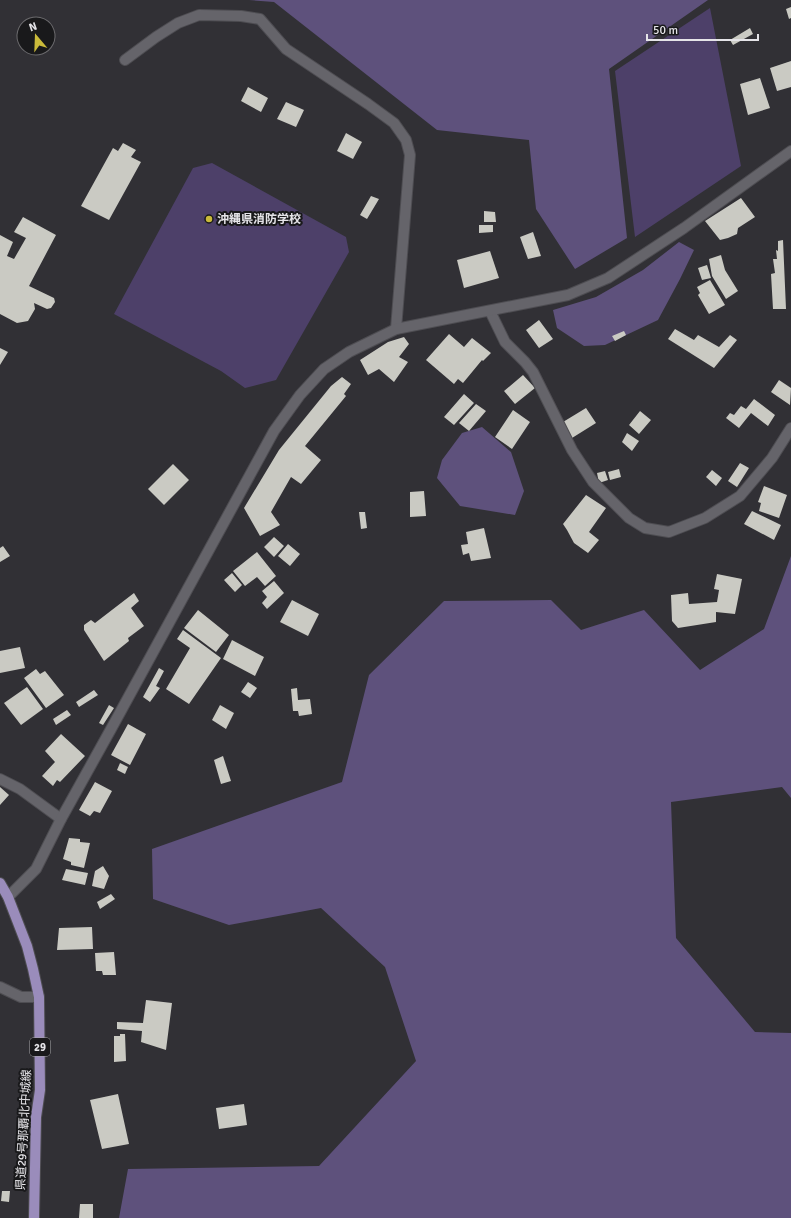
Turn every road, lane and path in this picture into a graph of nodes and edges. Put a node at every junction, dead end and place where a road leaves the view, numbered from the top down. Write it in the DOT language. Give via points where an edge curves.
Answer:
graph roads {
  1 [pos="125,60"];
  2 [pos="791,150"];
  3 [pos="490,311"];
  4 [pos="396,329"];
  5 [pos="791,428"];
  6 [pos="0,779"];
  7 [pos="61,818"];
  8 [pos="0,884"];
  9 [pos="8,897"];
  10 [pos="0,987"];
  11 [pos="39,997"];
  12 [pos="34,1218"];
  1 -- 4 [label="street" via="178,23 199,15 260,19 286,48 394,124 406,140 410,155"];
  2 -- 3 [label="street" via="684,228 608,278 568,295"];
  3 -- 4 [label="street"];
  3 -- 5 [label="street" via="505,342 533,372 572,450 593,482 629,518 645,528 669,532 705,518 740,496 772,458"];
  4 -- 7 [label="street" via="349,352 324,369 300,395 274,431"];
  6 -- 7 [label="street" via="20,788"];
  7 -- 9 [label="street" via="36,869"];
  8 -- 9 [label="main road, 県道29号那覇北中城線 / 29"];
  9 -- 11 [label="main road, 県道29号那覇北中城線 / 29" via="27,946"];
  10 -- 11 [label="street" via="21,997"];
  11 -- 12 [label="main road, 県道29号那覇北中城線 / 29" via="40,1090 36,1117"];
}
